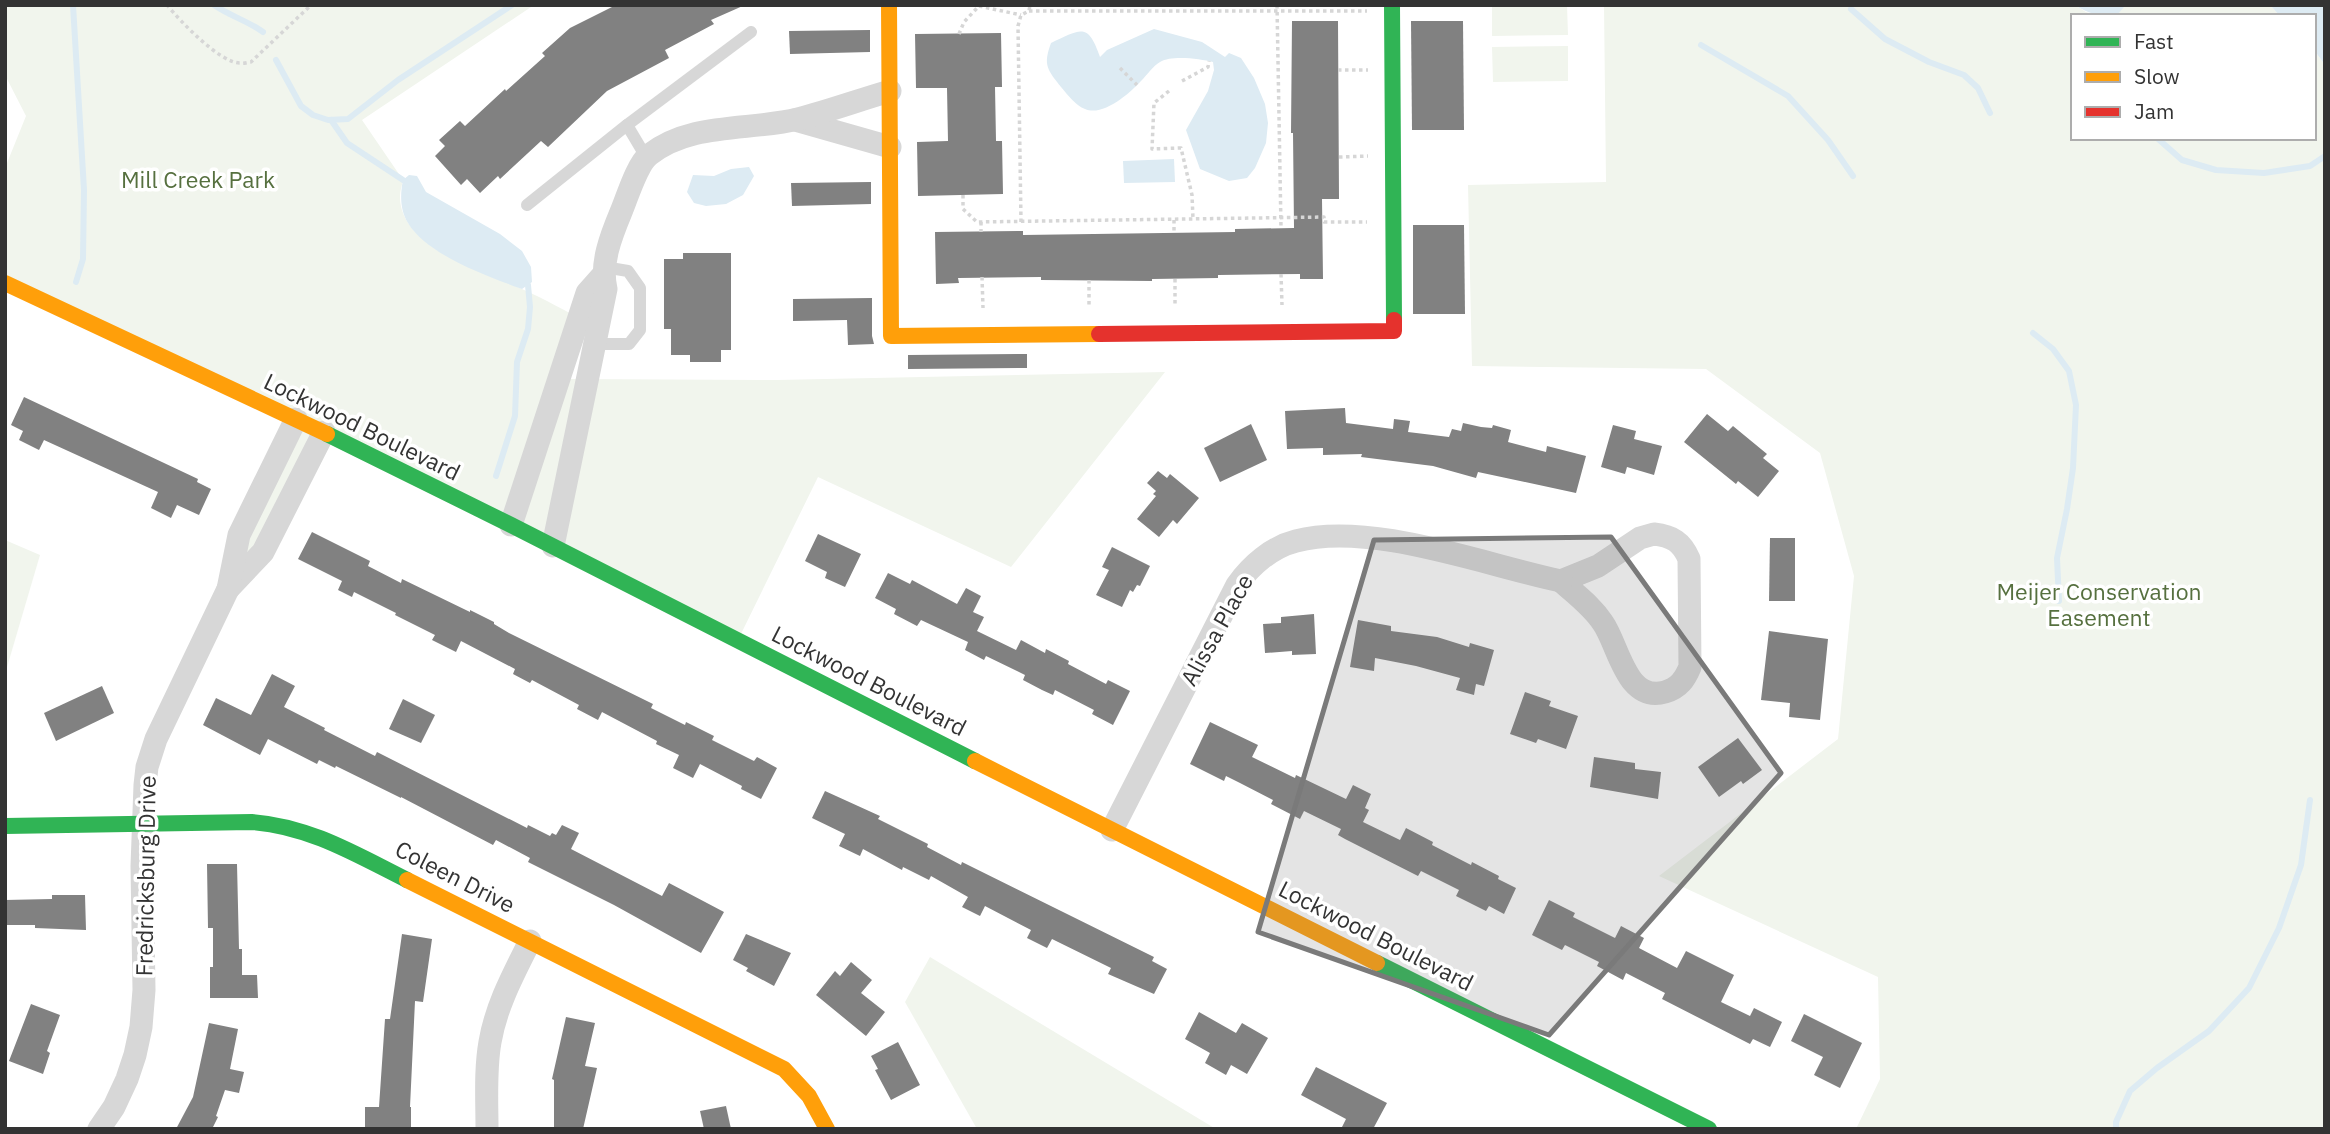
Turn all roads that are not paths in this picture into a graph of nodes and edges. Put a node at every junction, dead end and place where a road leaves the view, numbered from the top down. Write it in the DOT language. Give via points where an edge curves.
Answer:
graph roads {
  1 [pos="889,5"];
  2 [pos="1392,8"];
  3 [pos="751,32"];
  4 [pos="890,91"];
  5 [pos="795,120"];
  6 [pos="627,125"];
  7 [pos="890,147"];
  8 [pos="646,157"];
  9 [pos="527,205"];
  10 [pos="603,271"];
  11 [pos="5,283"];
  12 [pos="594,344"];
  13 [pos="296,419"];
  14 [pos="324,432"];
  15 [pos="535,450"];
  16 [pos="570,460"];
  17 [pos="511,525"];
  18 [pos="553,546"];
  19 [pos="1561,581"];
  20 [pos="228,589"];
  21 [pos="144,824"];
  22 [pos="5,825"];
  23 [pos="1112,830"];
  24 [pos="530,941"];
  25 [pos="99,1129"];
  26 [pos="487,1129"];
  27 [pos="827,1129"];
  28 [pos="1709,1129"];
  1 -- 4 [label="street"];
  2 -- 7 [label="street" via="1394,331 891,336"];
  3 -- 6 [label="lane"];
  4 -- 5 [label="street"];
  4 -- 7 [label="street"];
  5 -- 7 [label="street"];
  5 -- 8 [label="street" via="722,127 670,142"];
  6 -- 8 [label="lane"];
  6 -- 9 [label="lane"];
  8 -- 10 [label="street" via="615,226"];
  10 -- 12 [label="street" via="606,289"];
  10 -- 12 [label="lane" via="628,271 640,288 640,330 629,344"];
  10 -- 15 [label="street" via="587,293"];
  11 -- 13 [label="street, Lockwood Boulevard"];
  12 -- 16 [label="street"];
  13 -- 14 [label="street, Lockwood Boulevard"];
  13 -- 20 [label="street, Fredricksburg Drive" via="239,535"];
  14 -- 17 [label="street, Lockwood Boulevard"];
  14 -- 20 [label="street, Fredricksburg Drive" via="263,552"];
  15 -- 16 [label="street"];
  15 -- 17 [label="street"];
  16 -- 18 [label="street"];
  17 -- 18 [label="street, Lockwood Boulevard"];
  18 -- 23 [label="street, Lockwood Boulevard"];
  19 -- 19 [label="street, Alissa Place" via="1598,566 1640,538 1654,534 1677,540 1689,559 1690,667 1685,680 1663,693 1644,692 1624,670 1603,623"];
  19 -- 23 [label="street, Alissa Place" via="1380,539 1320,536 1275,549 1237,585"];
  20 -- 21 [label="street, Fredricksburg Drive" via="156,739 145,785"];
  21 -- 22 [label="street, Coleen Drive"];
  21 -- 24 [label="street, Coleen Drive" via="252,822 303,830"];
  21 -- 25 [label="street, Fredricksburg Drive" via="141,1027 127,1079"];
  23 -- 28 [label="street, Lockwood Boulevard"];
  24 -- 26 [label="street" via="504,993 490,1041"];
  24 -- 27 [label="street, Coleen Drive" via="784,1069 803,1085"];
}
